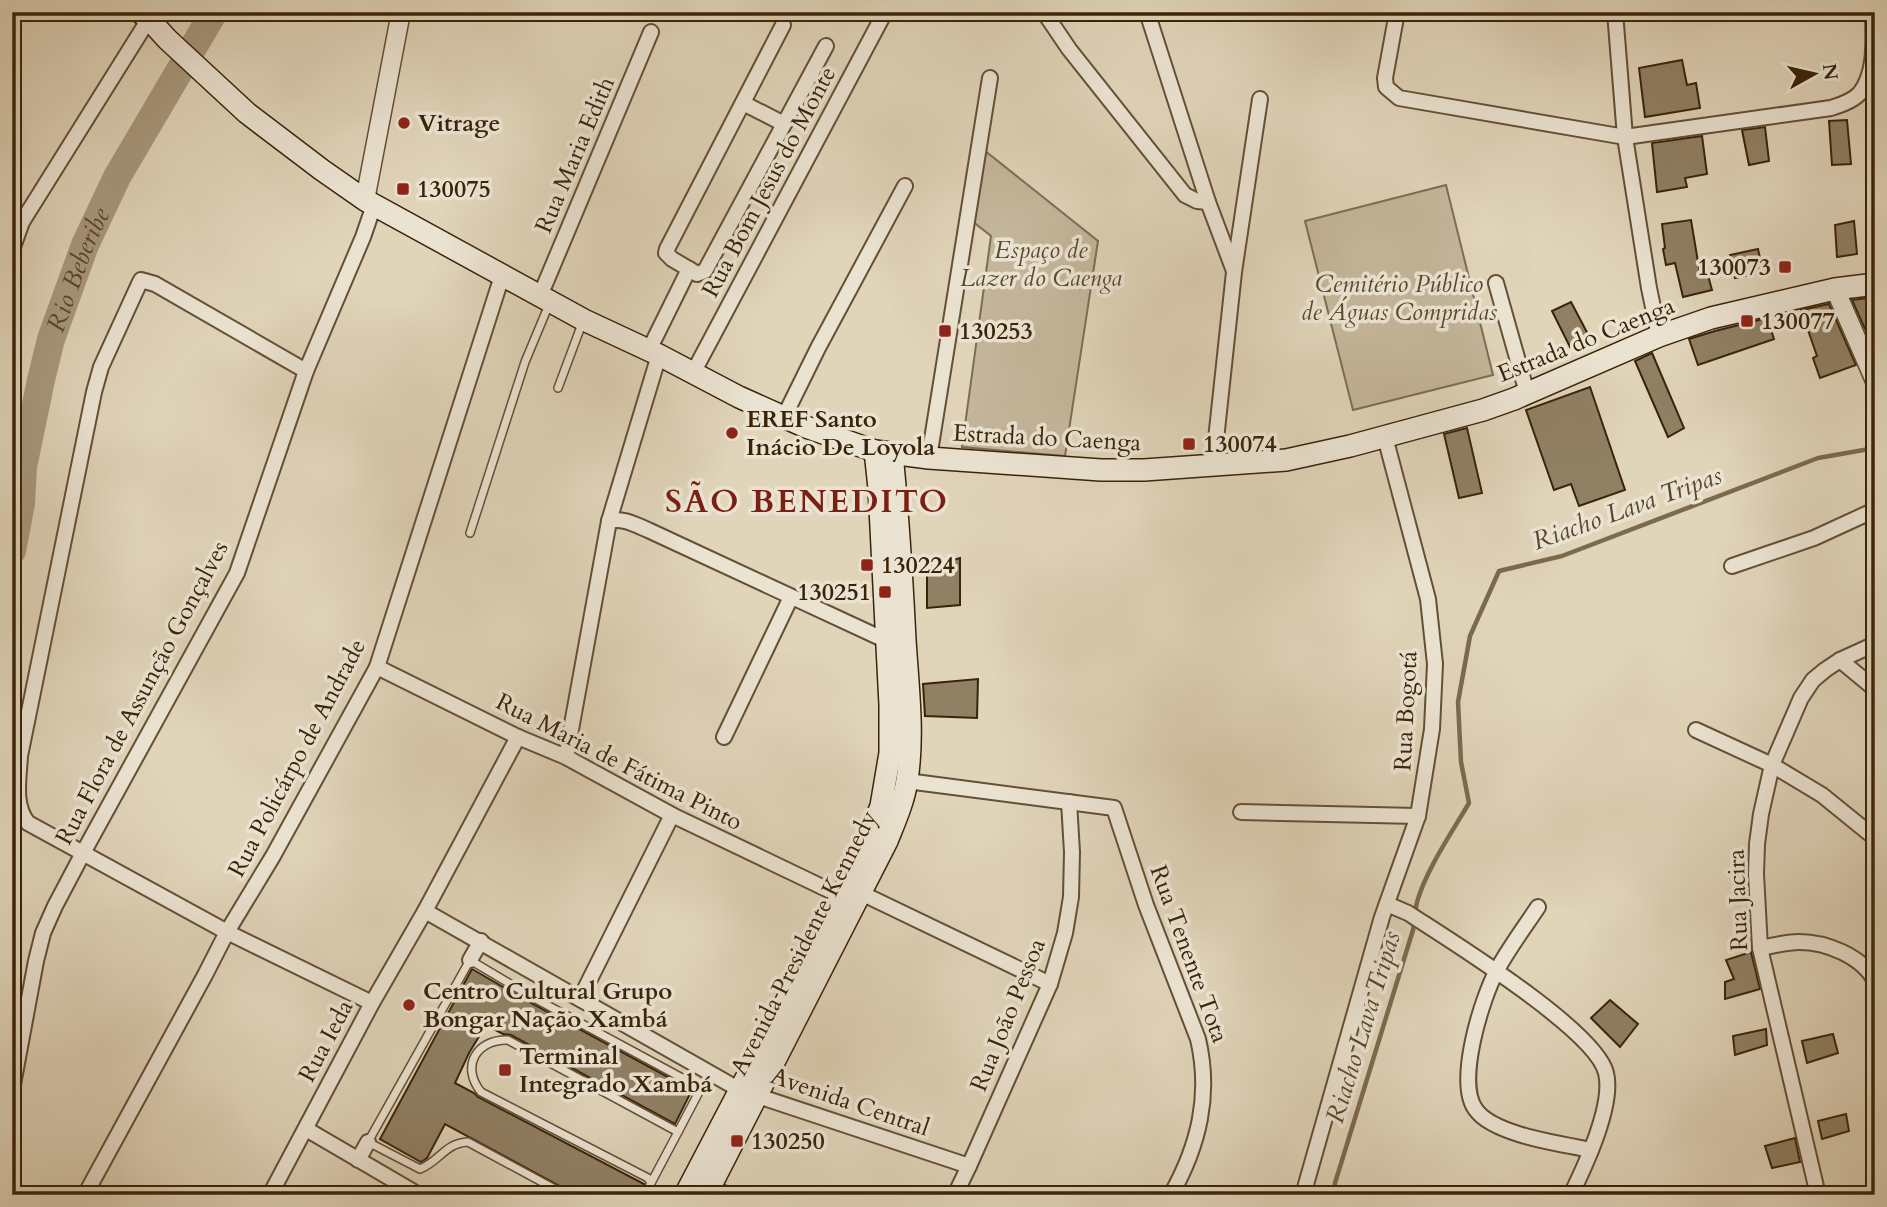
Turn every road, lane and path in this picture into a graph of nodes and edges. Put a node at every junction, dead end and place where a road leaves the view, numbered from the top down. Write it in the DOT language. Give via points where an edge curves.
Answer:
graph roads {
  1 [pos="401,12"];
  2 [pos="885,12"];
  3 [pos="1044,12"];
  4 [pos="1147,12"];
  5 [pos="1396,12"];
  6 [pos="1615,12"];
  7 [pos="1873,12"];
  8 [pos="147,14"];
  9 [pos="783,25"];
  10 [pos="651,32"];
  11 [pos="827,46"];
  12 [pos="990,78"];
  13 [pos="1260,99"];
  14 [pos="743,103"];
  15 [pos="784,124"];
  16 [pos="1625,136"];
  17 [pos="905,186"];
  18 [pos="370,202"];
  19 [pos="1208,202"];
  20 [pos="17,221"];
  21 [pos="12,250"];
  22 [pos="689,270"];
  23 [pos="1234,272"];
  24 [pos="502,276"];
  25 [pos="1496,283"];
  26 [pos="1875,284"];
  27 [pos="1835,289"];
  28 [pos="545,299"];
  29 [pos="584,320"];
  30 [pos="1659,336"];
  31 [pos="654,353"];
  32 [pos="306,371"];
  33 [pos="693,373"];
  34 [pos="1875,381"];
  35 [pos="558,388"];
  36 [pos="1527,393"];
  37 [pos="784,417"];
  38 [pos="1385,437"];
  39 [pos="883,452"];
  40 [pos="929,458"];
  41 [pos="1213,467"];
  42 [pos="1875,510"];
  43 [pos="609,521"];
  44 [pos="470,533"];
  45 [pos="1732,566"];
  46 [pos="792,597"];
  47 [pos="887,641"];
  48 [pos="1875,645"];
  49 [pos="1840,660"];
  50 [pos="377,667"];
  51 [pos="1875,689"];
  52 [pos="1696,730"];
  53 [pos="518,737"];
  54 [pos="724,737"];
  55 [pos="566,757"];
  56 [pos="1772,765"];
  57 [pos="907,781"];
  58 [pos="1069,802"];
  59 [pos="1241,812"];
  60 [pos="672,815"];
  61 [pos="1418,816"];
  62 [pos="1875,838"];
  63 [pos="83,853"];
  64 [pos="851,894"];
  65 [pos="1387,904"];
  66 [pos="1538,907"];
  67 [pos="425,911"];
  68 [pos="227,932"];
  69 [pos="481,941"];
  70 [pos="1760,948"];
  71 [pos="470,960"];
  72 [pos="1496,972"];
  73 [pos="1875,981"];
  74 [pos="1050,984"];
  75 [pos="580,999"];
  76 [pos="372,1003"];
  77 [pos="12,1090"];
  78 [pos="749,1092"];
  79 [pos="306,1129"];
  80 [pos="678,1132"];
  81 [pos="368,1142"];
  82 [pos="1591,1150"];
  83 [pos="358,1160"];
  84 [pos="969,1166"];
  85 [pos="651,1184"];
  86 [pos="714,1192"];
  87 [pos="85,1195"];
  88 [pos="270,1195"];
  89 [pos="419,1195"];
  90 [pos="566,1195"];
  91 [pos="645,1195"];
  92 [pos="685,1195"];
  93 [pos="955,1195"];
  94 [pos="1171,1195"];
  95 [pos="1303,1195"];
  96 [pos="1571,1195"];
  97 [pos="1818,1195"];
  1 -- 18 [label="street"];
  2 -- 33 [label="street, Rua Bom Jesus do Monte"];
  3 -- 19 [label="street" via="1185,195"];
  4 -- 19 [label="street"];
  5 -- 16 [label="street" via="1385,78 1387,87 1399,98"];
  6 -- 16 [label="street"];
  7 -- 16 [label="street" via="1871,69 1860,93 1846,103"];
  8 -- 18 [label="main road, Estrada do Caenga" via="167,39 247,113"];
  8 -- 20 [label="street"];
  9 -- 14 [label="street"];
  10 -- 28 [label="street, Rua Maria Edith"];
  11 -- 15 [label="street"];
  12 -- 40 [label="street"];
  13 -- 23 [label="street"];
  14 -- 15 [label="street"];
  14 -- 22 [label="street" via="667,249 669,257"];
  15 -- 22 [label="street" via="705,271"];
  16 -- 30 [label="street"];
  17 -- 37 [label="street"];
  18 -- 24 [label="main road, Estrada do Caenga"];
  18 -- 32 [label="street, Rua Flora de Assunção Gonçalves" via="363,237"];
  19 -- 23 [label="street"];
  20 -- 21 [label="street"];
  22 -- 31 [label="street"];
  23 -- 41 [label="street"];
  24 -- 28 [label="main road, Estrada do Caenga"];
  24 -- 50 [label="street, Rua Policárpo de Andrade"];
  25 -- 36 [label="street"];
  26 -- 27 [label="main road, Estrada do Caenga"];
  27 -- 30 [label="main road, Estrada do Caenga" via="1711,318"];
  27 -- 34 [label="street"];
  28 -- 29 [label="main road, Estrada do Caenga"];
  28 -- 44 [label="lane"];
  29 -- 31 [label="main road, Estrada do Caenga"];
  29 -- 35 [label="lane"];
  30 -- 36 [label="main road, Estrada do Caenga"];
  31 -- 33 [label="main road, Estrada do Caenga"];
  31 -- 43 [label="street"];
  32 -- 63 [label="street, Rua Flora de Assunção Gonçalves" via="237,573"];
  32 -- 63 [label="street" via="141,280 94,392 20,756 22,816"];
  33 -- 37 [label="main road, Estrada do Caenga"];
  36 -- 38 [label="main road, Estrada do Caenga"];
  37 -- 39 [label="main road, Estrada do Caenga"];
  38 -- 41 [label="main road, Estrada do Caenga" via="1286,460"];
  38 -- 61 [label="street, Rua Bogotá" via="1428,599 1435,664 1432,729"];
  39 -- 40 [label="main road, Estrada do Caenga"];
  39 -- 47 [label="main road, Avenida Presidente Kennedy" via="879,488"];
  39 -- 57 [label="main road, Avenida Presidente Kennedy" via="897,505 910,714"];
  40 -- 41 [label="main road, Estrada do Caenga" via="1101,470"];
  42 -- 45 [label="street"];
  43 -- 46 [label="street" via="626,521 649,530"];
  43 -- 55 [label="street"];
  46 -- 47 [label="street"];
  46 -- 54 [label="street"];
  47 -- 64 [label="main road, Avenida Presidente Kennedy" via="890,753 881,806"];
  48 -- 49 [label="street, Rua Jacira"];
  49 -- 51 [label="street"];
  49 -- 56 [label="street, Rua Jacira" via="1813,680 1801,698"];
  50 -- 53 [label="street, Rua Maria de Fátima Pinto"];
  50 -- 68 [label="street, Rua Policárpo de Andrade"];
  52 -- 56 [label="street"];
  53 -- 55 [label="street, Rua Maria de Fátima Pinto"];
  53 -- 67 [label="street, Rua Ieda"];
  55 -- 60 [label="street, Rua Maria de Fátima Pinto"];
  56 -- 62 [label="street" via="1822,795"];
  56 -- 70 [label="street, Rua Jacira" via="1757,844"];
  57 -- 58 [label="street"];
  57 -- 64 [label="main road, Avenida Presidente Kennedy" via="887,841"];
  58 -- 74 [label="street, Rua João Pessoa" via="1071,897"];
  58 -- 94 [label="street, Rua Tenente Tota" via="1114,808 1198,1039 1204,1092 1199,1126"];
  59 -- 61 [label="street"];
  60 -- 64 [label="street, Rua Maria de Fátima Pinto"];
  60 -- 75 [label="street"];
  61 -- 65 [label="street, Rua Bogotá"];
  63 -- 68 [label="street"];
  63 -- 77 [label="street, Rua Flora de Assunção Gonçalves" via="43,933"];
  64 -- 74 [label="street, Rua Maria de Fátima Pinto"];
  64 -- 78 [label="main road, Avenida Presidente Kennedy"];
  65 -- 72 [label="street"];
  65 -- 95 [label="street, Rua Bogotá"];
  66 -- 72 [label="street"];
  67 -- 69 [label="street, Avenida Central"];
  67 -- 76 [label="street, Rua Ieda"];
  68 -- 76 [label="street"];
  68 -- 87 [label="street, Rua Policárpo de Andrade"];
  69 -- 71 [label="street"];
  69 -- 75 [label="street, Avenida Central"];
  70 -- 73 [label="street" via="1799,942 1822,946 1849,955 1868,968"];
  70 -- 97 [label="street, Rua Jacira"];
  71 -- 80 [label="lane" via="697,1086 699,1092"];
  71 -- 81 [label="lane"];
  72 -- 82 [label="street" via="1532,996 1601,1059 1607,1090"];
  72 -- 82 [label="street" via="1474,1031 1469,1098 1489,1122 1526,1137"];
  74 -- 84 [label="street, Rua João Pessoa"];
  75 -- 78 [label="street, Avenida Central"];
  76 -- 79 [label="street, Rua Ieda"];
  78 -- 84 [label="street, Avenida Central"];
  78 -- 86 [label="main road, Avenida Presidente Kennedy"];
  78 -- 92 [label="main road, Avenida Presidente Kennedy"];
  79 -- 83 [label="street"];
  79 -- 88 [label="street, Rua Ieda"];
  80 -- 85 [label="lane"];
  80 -- 85 [label="lane" via="508,1040 489,1042 475,1056 472,1075 481,1092 648,1178"];
  81 -- 83 [label="street"];
  81 -- 90 [label="lane" via="420,1169 449,1147 468,1142"];
  82 -- 96 [label="street"];
  83 -- 89 [label="street"];
  84 -- 93 [label="street, Rua João Pessoa"];
  85 -- 91 [label="lane"];
}
